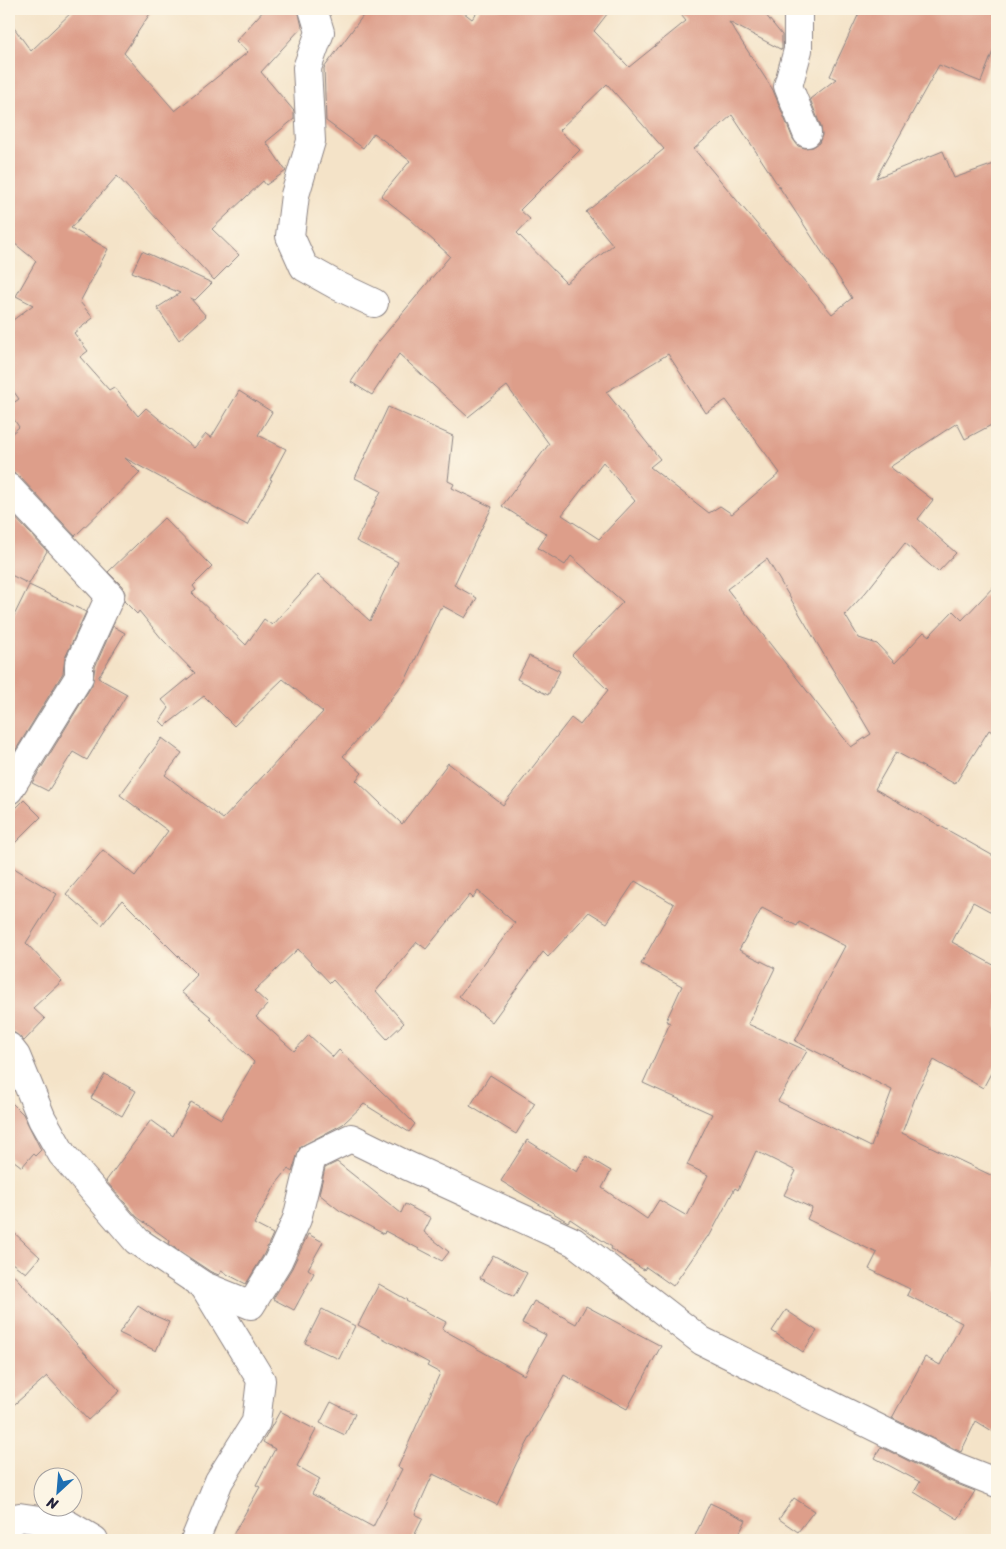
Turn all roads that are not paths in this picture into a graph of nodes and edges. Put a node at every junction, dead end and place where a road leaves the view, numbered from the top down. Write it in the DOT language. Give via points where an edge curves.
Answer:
graph roads {
  1 [pos="313,9"];
  2 [pos="798,9"];
  3 [pos="807,132"];
  4 [pos="374,303"];
  5 [pos="9,488"];
  6 [pos="9,790"];
  7 [pos="9,1047"];
  8 [pos="204,1286"];
  9 [pos="997,1483"];
  10 [pos="9,1524"];
  11 [pos="94,1540"];
  12 [pos="195,1540"];
  1 -- 4 [label="street" via="320,32 307,68 311,141 295,195 290,236 304,267"];
  2 -- 3 [label="street" via="798,50 788,86"];
  5 -- 6 [label="street" via="110,596 79,664 79,677"];
  7 -- 8 [label="street" via="62,1154 137,1240"];
  8 -- 9 [label="street" via="251,1304 278,1260 297,1219 312,1157 351,1138 574,1242 702,1341 954,1466"];
  8 -- 12 [label="street" via="261,1380 256,1422 220,1481"];
  10 -- 11 [label="street" via="19,1517 67,1524"];
}
